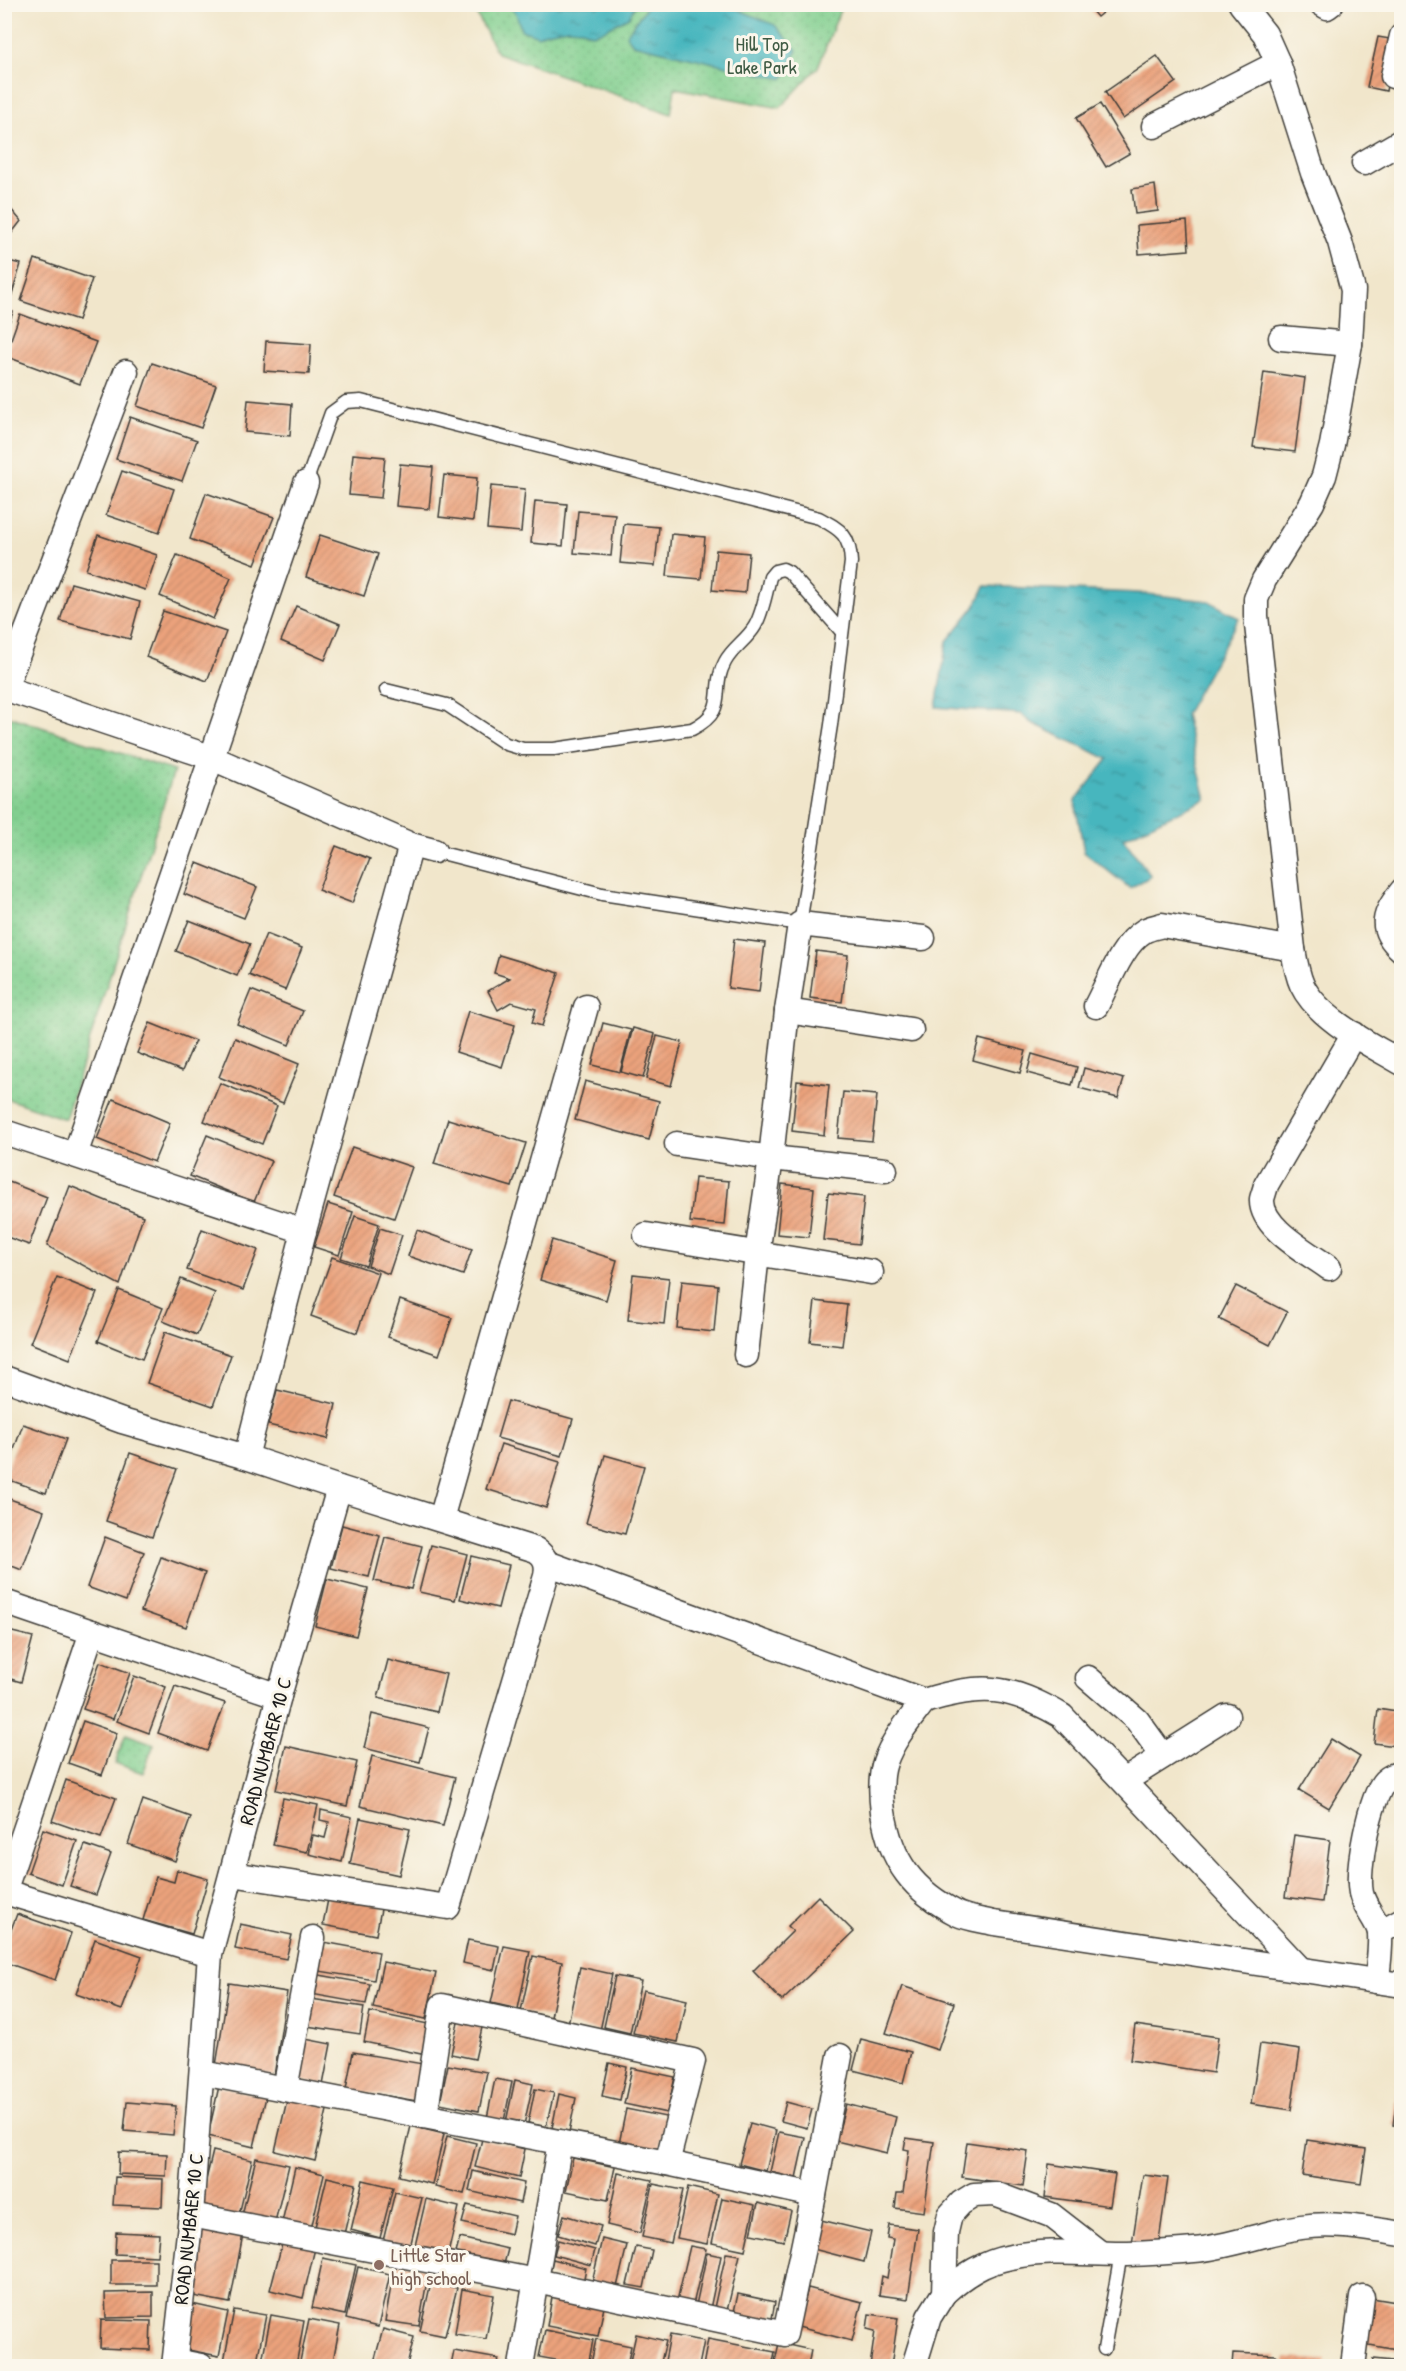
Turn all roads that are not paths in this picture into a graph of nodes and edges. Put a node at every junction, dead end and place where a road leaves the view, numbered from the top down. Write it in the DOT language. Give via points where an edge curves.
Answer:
graph roads {
  1 [pos="1241,4"];
  2 [pos="1322,4"];
  3 [pos="1332,4"];
  4 [pos="1401,36"];
  5 [pos="1278,63"];
  6 [pos="1393,76"];
  7 [pos="1154,126"];
  8 [pos="1401,141"];
  9 [pos="1364,164"];
  10 [pos="1281,338"];
  11 [pos="1350,344"];
  12 [pos="126,372"];
  13 [pos="306,483"];
  14 [pos="842,632"];
  15 [pos="5,688"];
  16 [pos="386,690"];
  17 [pos="210,757"];
  18 [pos="423,848"];
  19 [pos="1401,891"];
  20 [pos="800,924"];
  21 [pos="923,938"];
  22 [pos="1293,949"];
  23 [pos="1401,950"];
  24 [pos="1096,1006"];
  25 [pos="586,1007"];
  26 [pos="787,1011"];
  27 [pos="910,1030"];
  28 [pos="1353,1034"];
  29 [pos="1401,1063"];
  30 [pos="4,1132"];
  31 [pos="677,1144"];
  32 [pos="75,1155"];
  33 [pos="771,1158"];
  34 [pos="885,1170"];
  35 [pos="304,1231"];
  36 [pos="646,1236"];
  37 [pos="757,1254"];
  38 [pos="1329,1268"];
  39 [pos="871,1272"];
  40 [pos="746,1355"];
  41 [pos="4,1378"];
  42 [pos="246,1457"];
  43 [pos="339,1488"];
  44 [pos="441,1519"];
  45 [pos="547,1563"];
  46 [pos="4,1602"];
  47 [pos="92,1632"];
  48 [pos="1088,1678"];
  49 [pos="279,1696"];
  50 [pos="924,1701"];
  51 [pos="1227,1716"];
  52 [pos="1163,1756"];
  53 [pos="1401,1773"];
  54 [pos="1124,1781"];
  55 [pos="232,1874"];
  56 [pos="5,1892"];
  57 [pos="1401,1920"];
  58 [pos="1380,1932"];
  59 [pos="313,1938"];
  60 [pos="210,1954"];
  61 [pos="1301,1970"];
  62 [pos="1377,1981"];
  63 [pos="1401,1985"];
  64 [pos="840,2056"];
  65 [pos="202,2073"];
  66 [pos="285,2089"];
  67 [pos="425,2116"];
  68 [pos="560,2142"];
  69 [pos="667,2163"];
  70 [pos="814,2195"];
  71 [pos="191,2215"];
  72 [pos="1401,2234"];
  73 [pos="1111,2253"];
  74 [pos="536,2281"];
  75 [pos="944,2293"];
  76 [pos="1362,2297"];
  77 [pos="1104,2349"];
  78 [pos="174,2364"];
  79 [pos="201,2367"];
  80 [pos="521,2367"];
  81 [pos="914,2367"];
  82 [pos="1353,2367"];
  1 -- 5 [label="street" via="1265,34"];
  2 -- 3 [label="street"];
  4 -- 6 [label="street"];
  5 -- 7 [label="street"];
  5 -- 11 [label="street" via="1353,290"];
  8 -- 9 [label="street"];
  10 -- 11 [label="street"];
  11 -- 22 [label="street" via="1324,476 1256,599"];
  12 -- 15 [label="street"];
  13 -- 14 [label="lane" via="331,413 346,402 361,401 819,518 840,529 850,553"];
  13 -- 17 [label="street"];
  14 -- 16 [label="lane" via="789,572 775,571 756,625 725,661 717,705 706,722 692,729 554,749 523,749 506,744 447,705"];
  14 -- 20 [label="lane"];
  15 -- 17 [label="street"];
  17 -- 18 [label="street"];
  17 -- 32 [label="street"];
  18 -- 20 [label="lane" via="603,894"];
  18 -- 35 [label="street"];
  19 -- 23 [label="street" via="1386,919 1386,931"];
  20 -- 21 [label="street"];
  20 -- 26 [label="street"];
  22 -- 24 [label="street" via="1162,925 1145,930 1126,949"];
  22 -- 28 [label="street" via="1303,986 1311,998"];
  25 -- 44 [label="street"];
  26 -- 27 [label="street"];
  26 -- 33 [label="street"];
  28 -- 29 [label="street"];
  28 -- 38 [label="street" via="1266,1185 1262,1200 1267,1218 1275,1228"];
  30 -- 32 [label="street"];
  31 -- 33 [label="street"];
  32 -- 35 [label="street"];
  33 -- 34 [label="street"];
  33 -- 37 [label="street"];
  35 -- 42 [label="street"];
  36 -- 37 [label="street"];
  37 -- 39 [label="street"];
  37 -- 40 [label="street"];
  41 -- 42 [label="street" via="122,1421"];
  42 -- 43 [label="street"];
  43 -- 44 [label="street"];
  43 -- 49 [label="street, ROAD NUMBAER 10 C"];
  44 -- 45 [label="street" via="536,1550"];
  45 -- 50 [label="street"];
  45 -- 55 [label="street" via="448,1907"];
  46 -- 47 [label="street"];
  47 -- 49 [label="street"];
  47 -- 56 [label="street"];
  48 -- 52 [label="street" via="1137,1720"];
  49 -- 55 [label="street, ROAD NUMBAER 10 C"];
  50 -- 54 [label="street" via="978,1689 1013,1692 1036,1701 1062,1716"];
  50 -- 61 [label="street" via="893,1742 884,1766 881,1798 887,1838 902,1870 927,1894 960,1915 994,1923"];
  51 -- 52 [label="street"];
  52 -- 54 [label="street"];
  53 -- 58 [label="street" via="1390,1776 1378,1792 1361,1863 1363,1904"];
  54 -- 61 [label="street"];
  55 -- 60 [label="street, ROAD NUMBAER 10 C"];
  56 -- 60 [label="street"];
  57 -- 58 [label="street"];
  58 -- 62 [label="street"];
  59 -- 66 [label="street"];
  60 -- 65 [label="street, ROAD NUMBAER 10 C"];
  61 -- 62 [label="street"];
  62 -- 63 [label="street"];
  64 -- 70 [label="street"];
  65 -- 66 [label="street"];
  65 -- 71 [label="street, ROAD NUMBAER 10 C"];
  66 -- 67 [label="street"];
  67 -- 68 [label="street"];
  67 -- 69 [label="street" via="442,2006 693,2061"];
  68 -- 69 [label="street"];
  68 -- 74 [label="street"];
  69 -- 70 [label="street"];
  70 -- 74 [label="street" via="785,2334"];
  71 -- 74 [label="street"];
  71 -- 78 [label="street, ROAD NUMBAER 10 C"];
  72 -- 73 [label="street" via="1323,2225 1196,2250"];
  73 -- 75 [label="street" via="1012,2256 966,2274"];
  73 -- 75 [label="street" via="1051,2215 995,2194 974,2195 950,2215"];
  73 -- 77 [label="lane"];
  74 -- 80 [label="street"];
  75 -- 81 [label="street" via="929,2317"];
  76 -- 82 [label="street"];
  78 -- 79 [label="street"];
}
